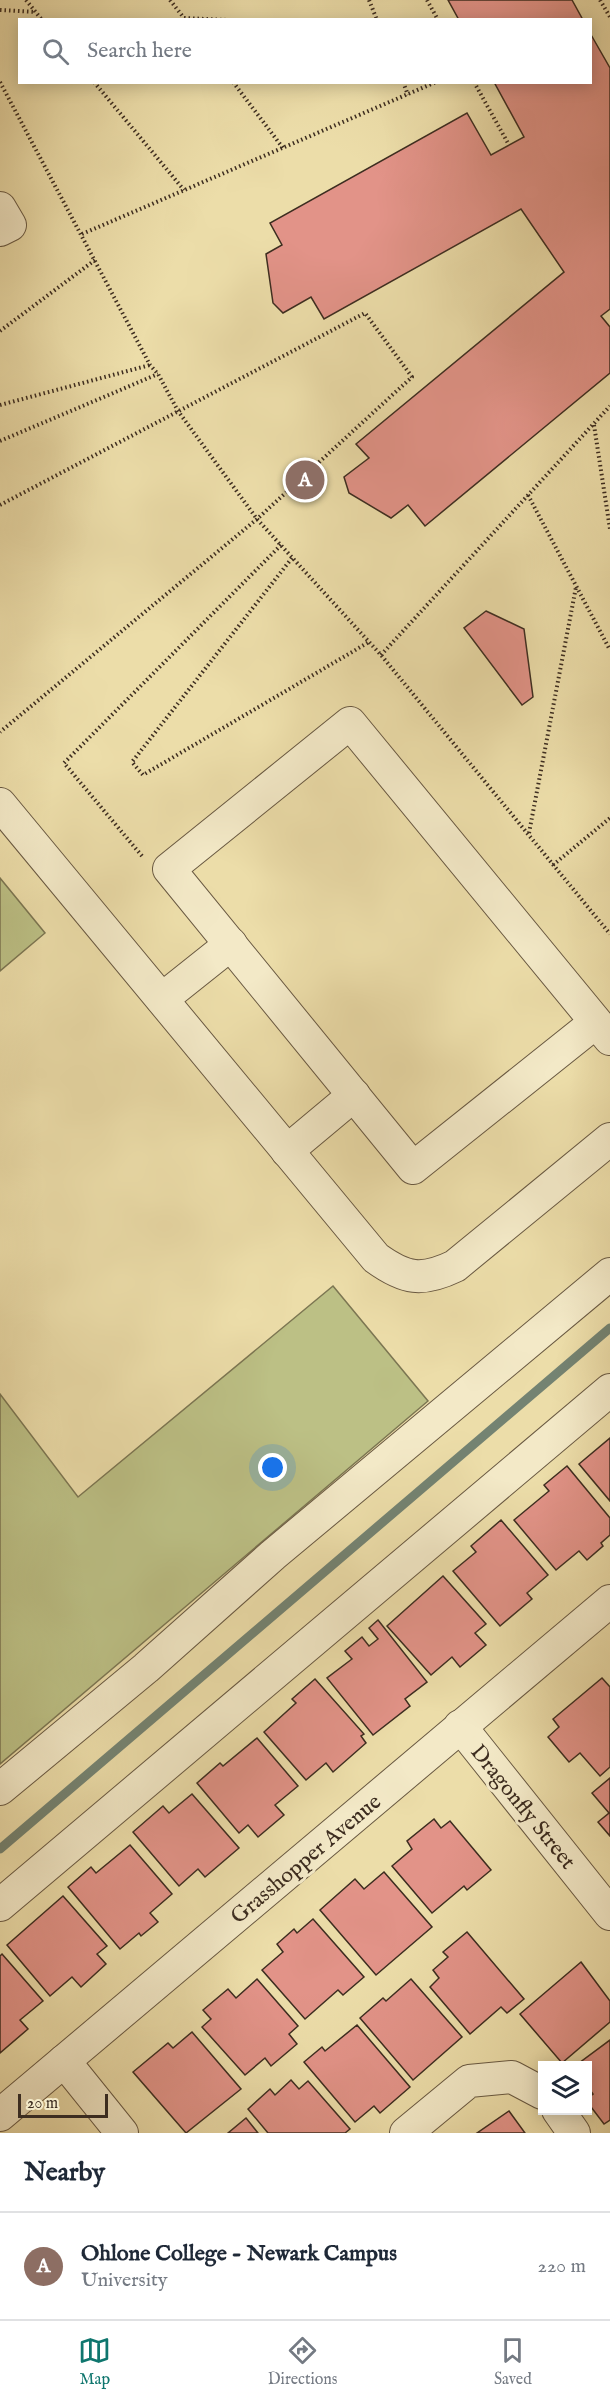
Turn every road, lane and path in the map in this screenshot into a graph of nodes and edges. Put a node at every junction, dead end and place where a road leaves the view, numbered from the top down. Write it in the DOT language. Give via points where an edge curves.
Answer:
graph roads {
  1 [pos="26,0"];
  2 [pos="170,0"];
  3 [pos="369,0"];
  4 [pos="427,0"];
  5 [pos="600,0"];
  6 [pos="0,10"];
  7 [pos="36,12"];
  8 [pos="610,17"];
  9 [pos="40,18"];
  10 [pos="183,18"];
  11 [pos="376,18"];
  12 [pos="437,18"];
  13 [pos="0,82"];
  14 [pos="96,84"];
  15 [pos="235,84"];
  16 [pos="404,84"];
  17 [pos="431,84"];
  18 [pos="475,84"];
  19 [pos="408,94"];
  20 [pos="509,145"];
  21 [pos="283,148"];
  22 [pos="184,190"];
  23 [pos="0,208"];
  24 [pos="0,230"];
  25 [pos="82,234"];
  26 [pos="95,260"];
  27 [pos="0,331"];
  28 [pos="150,365"];
  29 [pos="158,374"];
  30 [pos="0,405"];
  31 [pos="610,406"];
  32 [pos="178,411"];
  33 [pos="594,424"];
  34 [pos="0,441"];
  35 [pos="528,495"];
  36 [pos="0,505"];
  37 [pos="257,519"];
  38 [pos="610,529"];
  39 [pos="280,545"];
  40 [pos="292,558"];
  41 [pos="576,587"];
  42 [pos="369,642"];
  43 [pos="610,650"];
  44 [pos="381,656"];
  45 [pos="0,732"];
  46 [pos="0,804"];
  47 [pos="610,818"];
  48 [pos="529,834"];
  49 [pos="554,865"];
  50 [pos="169,869"];
  51 [pos="610,934"];
  52 [pos="231,944"];
  53 [pos="162,999"];
  54 [pos="603,1030"];
  55 [pos="354,1095"];
  56 [pos="610,1140"];
  57 [pos="287,1151"];
  58 [pos="610,1274"];
  59 [pos="610,1390"];
  60 [pos="610,1601"];
  61 [pos="460,1726"];
  62 [pos="0,1789"];
  63 [pos="0,1905"];
  64 [pos="610,1914"];
  65 [pos="64,2061"];
  66 [pos="538,2090"];
  67 [pos="0,2115"];
  68 [pos="561,2115"];
  69 [pos="122,2133"];
  70 [pos="406,2133"];
  71 [pos="574,2133"];
  1 -- 7 [label="path"];
  2 -- 10 [label="path"];
  3 -- 11 [label="path"];
  4 -- 12 [label="path"];
  5 -- 8 [label="path"];
  6 -- 7 [label="path"];
  7 -- 9 [label="path"];
  13 -- 25 [label="path"];
  14 -- 22 [label="path"];
  15 -- 21 [label="path"];
  16 -- 19 [label="path"];
  17 -- 19 [label="path"];
  18 -- 20 [label="path"];
  19 -- 21 [label="path"];
  21 -- 22 [label="path"];
  22 -- 25 [label="path"];
  23 -- 24 [label="street" via="9,225"];
  25 -- 26 [label="path"];
  26 -- 27 [label="path"];
  26 -- 28 [label="path"];
  28 -- 29 [label="path"];
  28 -- 30 [label="path"];
  29 -- 32 [label="path"];
  29 -- 34 [label="path"];
  31 -- 33 [label="path"];
  32 -- 36 [label="path"];
  32 -- 37 [label="path"];
  32 -- 37 [label="path" via="365,313 379,331 412,378"];
  33 -- 35 [label="path"];
  33 -- 38 [label="path"];
  35 -- 41 [label="path"];
  35 -- 44 [label="path"];
  37 -- 39 [label="path"];
  37 -- 45 [label="path"];
  39 -- 40 [label="path"];
  39 -- 50 [label="path" via="64,763 150,866"];
  40 -- 42 [label="path"];
  40 -- 42 [label="path" via="132,762 143,776"];
  41 -- 43 [label="path"];
  41 -- 48 [label="path"];
  42 -- 44 [label="path"];
  44 -- 48 [label="path"];
  46 -- 53 [label="street"];
  47 -- 49 [label="path"];
  48 -- 49 [label="path"];
  49 -- 51 [label="path"];
  50 -- 52 [label="street"];
  50 -- 54 [label="street" via="351,723"];
  52 -- 53 [label="street"];
  52 -- 55 [label="street"];
  53 -- 57 [label="street"];
  54 -- 55 [label="street" via="413,1168"];
  55 -- 57 [label="street"];
  56 -- 57 [label="street" via="455,1266 435,1275 415,1277 393,1270 376,1258"];
  58 -- 62 [label="street"];
  59 -- 63 [label="street"];
  60 -- 61 [label="street, Grasshopper Avenue"];
  61 -- 64 [label="street, Dragonfly Street"];
  61 -- 65 [label="street, Grasshopper Avenue"];
  65 -- 67 [label="street, Grasshopper Avenue"];
  65 -- 69 [label="street"];
  66 -- 70 [label="street" via="512,2077 469,2081"];
  68 -- 71 [label="street"];
}
